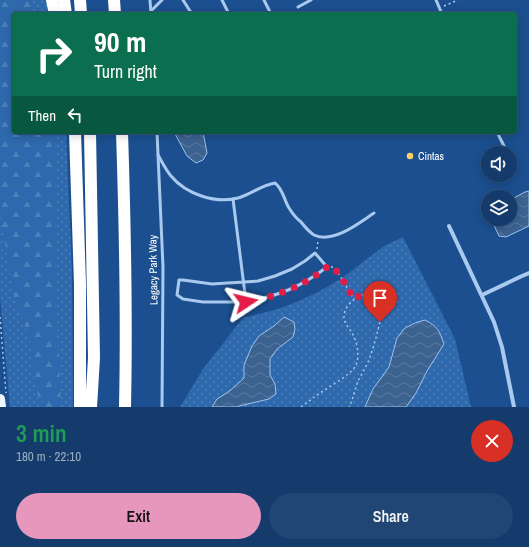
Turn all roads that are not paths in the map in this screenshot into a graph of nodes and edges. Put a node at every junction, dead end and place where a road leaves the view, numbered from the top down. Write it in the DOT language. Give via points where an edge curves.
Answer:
graph roads {
  1 [pos="52,0"];
  2 [pos="64,0"];
  3 [pos="80,0"];
  4 [pos="114,0"];
  5 [pos="150,0"];
  6 [pos="162,0"];
  7 [pos="183,0"];
  8 [pos="222,0"];
  9 [pos="264,0"];
  10 [pos="311,0"];
  11 [pos="436,0"];
  12 [pos="298,7"];
  13 [pos="55,12"];
  14 [pos="66,12"];
  15 [pos="81,12"];
  16 [pos="115,12"];
  17 [pos="150,12"];
  18 [pos="151,12"];
  19 [pos="191,12"];
  20 [pos="228,12"];
  21 [pos="270,12"];
  22 [pos="441,12"];
  23 [pos="75,134"];
  24 [pos="90,134"];
  25 [pos="122,134"];
  26 [pos="156,134"];
  27 [pos="498,134"];
  28 [pos="504,146"];
  29 [pos="157,153"];
  30 [pos="233,199"];
  31 [pos="374,213"];
  32 [pos="450,226"];
  33 [pos="529,273"];
  34 [pos="244,282"];
  35 [pos="482,294"];
  36 [pos="246,302"];
  37 [pos="80,407"];
  38 [pos="91,407"];
  39 [pos="124,407"];
  40 [pos="162,407"];
  41 [pos="514,407"];
  1 -- 13 [label="highway"];
  2 -- 14 [label="highway"];
  3 -- 15 [label="highway"];
  4 -- 16 [label="highway"];
  5 -- 17 [label="lane"];
  6 -- 18 [label="lane"];
  7 -- 19 [label="lane"];
  8 -- 20 [label="lane"];
  9 -- 21 [label="lane"];
  10 -- 12 [label="lane"];
  11 -- 22 [label="lane"];
  23 -- 37 [label="highway" via="80,284"];
  24 -- 38 [label="highway" via="94,358"];
  25 -- 39 [label="highway" via="126,312"];
  26 -- 29 [label="lane, Legacy Park Way"];
  27 -- 28 [label="lane"];
  29 -- 30 [label="lane" via="170,175 188,190 213,199"];
  29 -- 40 [label="lane, Legacy Park Way" via="163,267"];
  30 -- 31 [label="lane" via="275,183 289,208 310,232 327,237 351,228"];
  30 -- 34 [label="lane"];
  32 -- 35 [label="street"];
  33 -- 35 [label="street"];
  34 -- 36 [label="lane"];
  34 -- 36 [label="lane" via="212,284 179,280 177,295 182,299 203,302"];
  34 -- 36 [label="lane" via="275,276 292,269 315,253 327,267 316,276 282,293"];
  35 -- 41 [label="street" via="500,337"];
}
